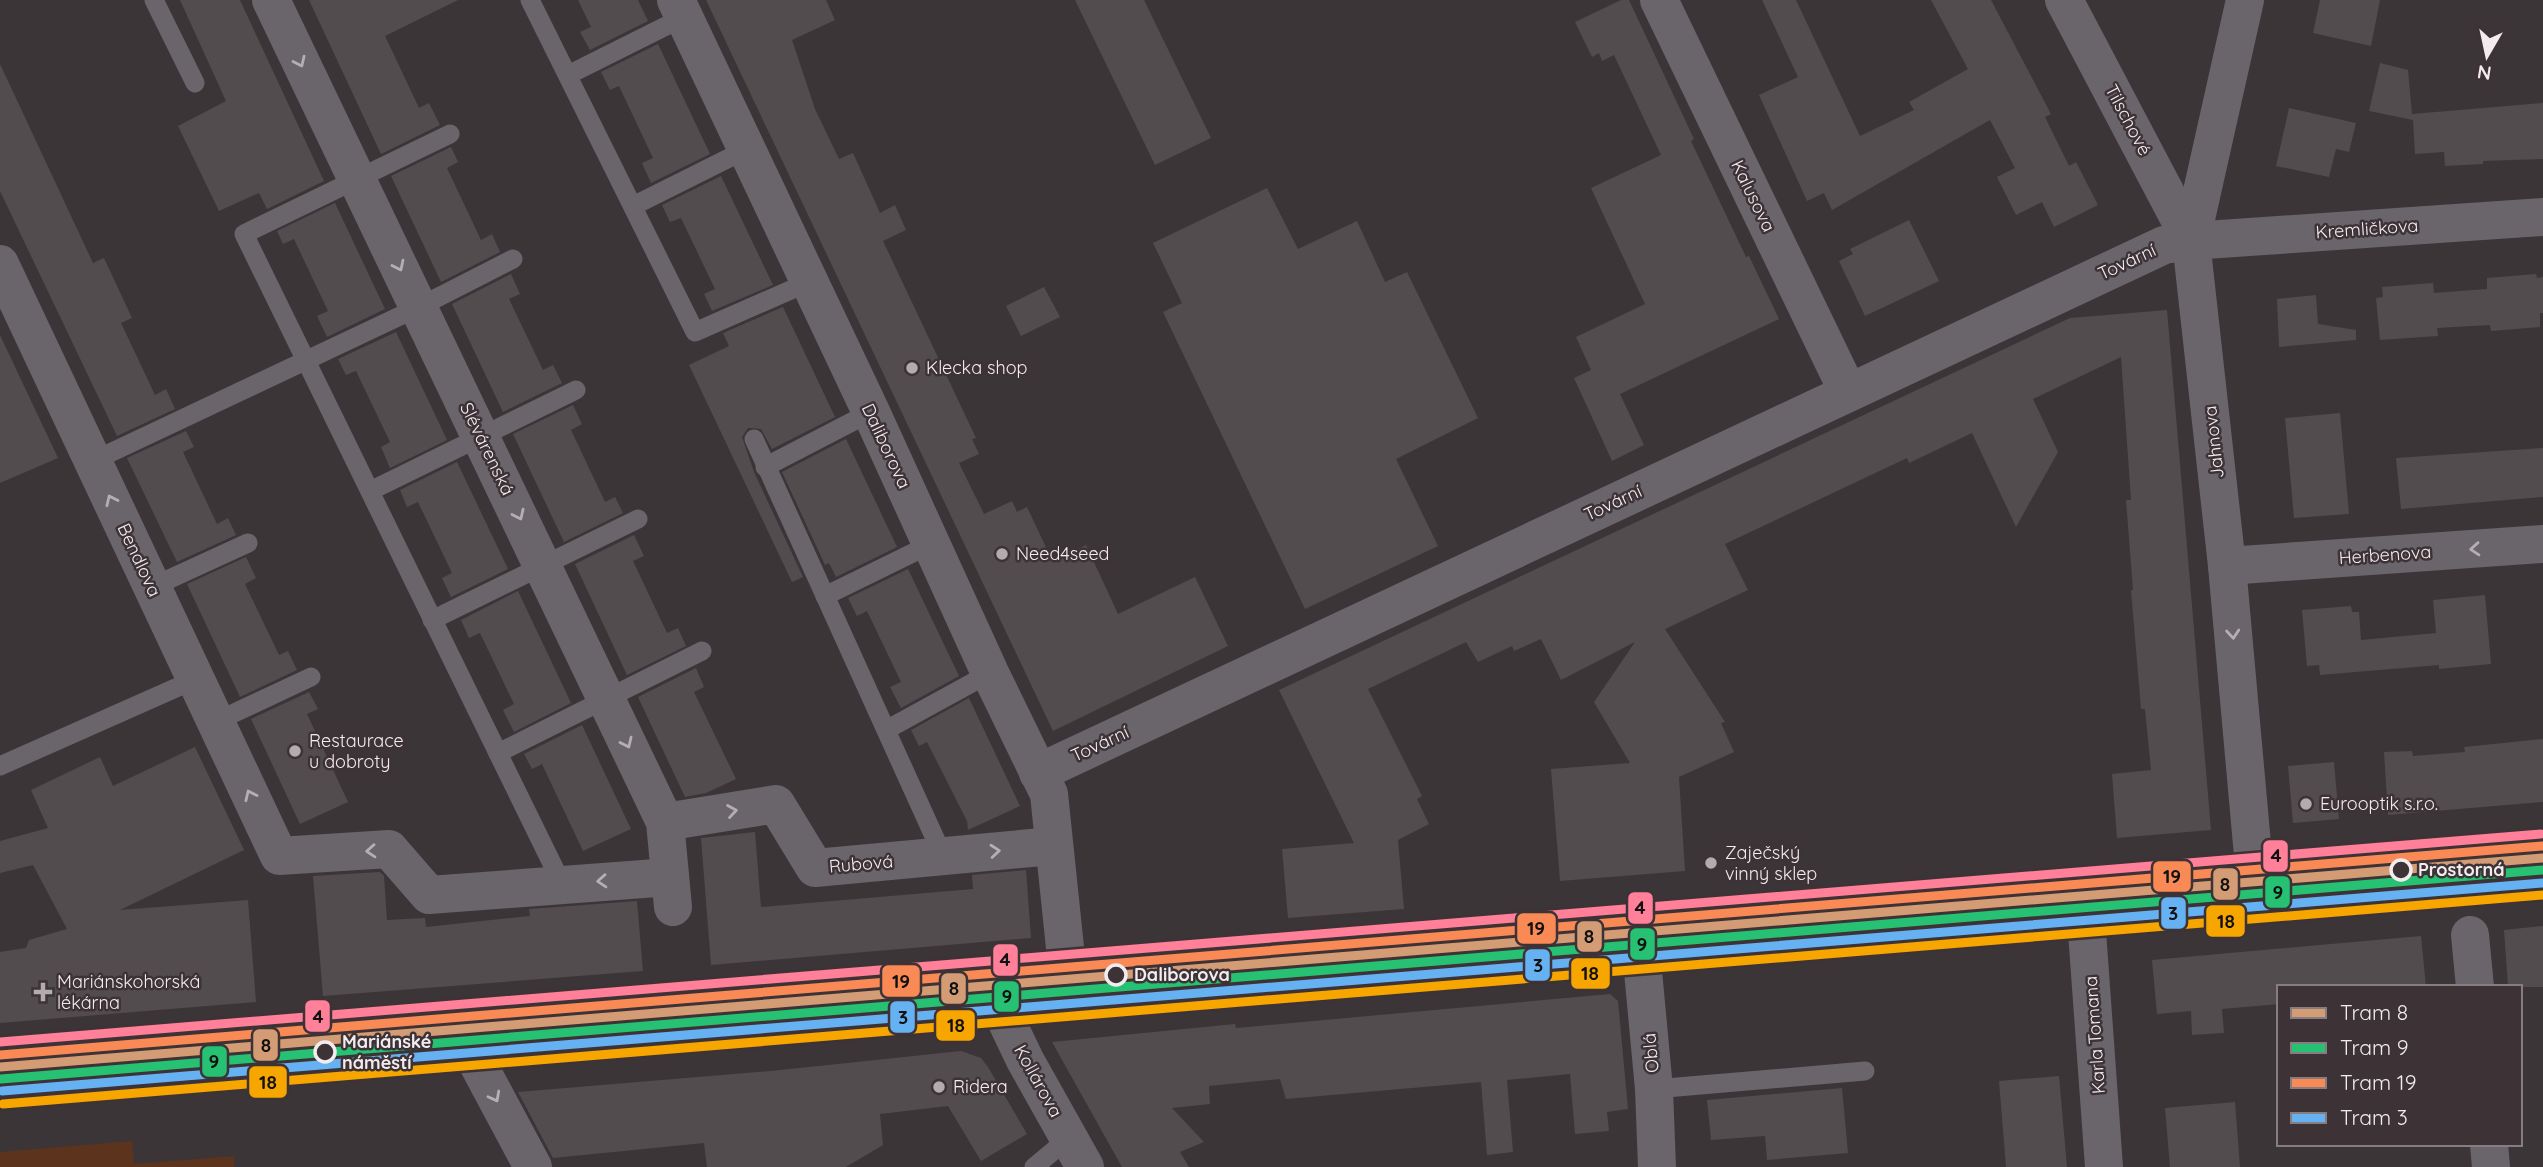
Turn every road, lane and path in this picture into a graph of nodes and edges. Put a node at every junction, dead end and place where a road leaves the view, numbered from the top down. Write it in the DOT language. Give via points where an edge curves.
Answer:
graph roads {
  1 [pos="154,0"];
  2 [pos="271,0"];
  3 [pos="530,0"];
  4 [pos="1659,0"];
  5 [pos="2064,0"];
  6 [pos="2245,0"];
  7 [pos="680,8"];
  8 [pos="568,75"];
  9 [pos="195,83"];
  10 [pos="450,134"];
  11 [pos="747,149"];
  12 [pos="356,180"];
  13 [pos="633,206"];
  14 [pos="2543,217"];
  15 [pos="2191,241"];
  16 [pos="513,259"];
  17 [pos="0,264"];
  18 [pos="809,282"];
  19 [pos="419,307"];
  20 [pos="307,359"];
  21 [pos="576,390"];
  22 [pos="1848,393"];
  23 [pos="871,412"];
  24 [pos="482,436"];
  25 [pos="754,439"];
  26 [pos="93,461"];
  27 [pos="765,467"];
  28 [pos="370,491"];
  29 [pos="638,519"];
  30 [pos="248,542"];
  31 [pos="931,544"];
  32 [pos="2543,544"];
  33 [pos="543,566"];
  34 [pos="2227,566"];
  35 [pos="152,587"];
  36 [pos="825,596"];
  37 [pos="432,620"];
  38 [pos="702,651"];
  39 [pos="990,673"];
  40 [pos="311,677"];
  41 [pos="196,679"];
  42 [pos="606,699"];
  43 [pos="215,722"];
  44 [pos="886,730"];
  45 [pos="498,753"];
  46 [pos="0,766"];
  47 [pos="1038,773"];
  48 [pos="665,822"];
  49 [pos="1053,846"];
  50 [pos="943,856"];
  51 [pos="2543,866"];
  52 [pos="562,884"];
  53 [pos="2256,889"];
  54 [pos="2085,904"];
  55 [pos="2470,935"];
  56 [pos="1640,939"];
  57 [pos="2475,985"];
  58 [pos="1069,986"];
  59 [pos="993,993"];
  60 [pos="463,1036"];
  61 [pos="1865,1071"];
  62 [pos="0,1075"];
  63 [pos="1654,1089"];
  64 [pos="2489,1146"];
  65 [pos="1077,1153"];
  66 [pos="533,1167"];
  67 [pos="1034,1167"];
  68 [pos="1657,1167"];
  69 [pos="2104,1167"];
  70 [pos="2491,1167"];
  1 -- 9 [label="lane"];
  2 -- 12 [label="street, Slévárenská, one-way"];
  3 -- 8 [label="lane"];
  4 -- 22 [label="street, Kalusova"];
  5 -- 15 [label="street, Tilschové"];
  6 -- 15 [label="street, Jahnova"];
  7 -- 8 [label="lane"];
  7 -- 11 [label="street, Daliborova"];
  8 -- 13 [label="lane"];
  10 -- 12 [label="lane"];
  11 -- 13 [label="lane"];
  11 -- 18 [label="street, Daliborova"];
  12 -- 19 [label="street, Slévárenská, one-way"];
  12 -- 20 [label="lane" via="244,234"];
  13 -- 18 [label="lane" via="695,332"];
  14 -- 15 [label="street, Kremličkova"];
  15 -- 22 [label="street, Tovární" via="2164,244"];
  15 -- 34 [label="street, Jahnova"];
  16 -- 19 [label="lane"];
  17 -- 26 [label="street, Bendlova"];
  18 -- 23 [label="street, Daliborova"];
  19 -- 20 [label="lane"];
  19 -- 24 [label="street, Slévárenská"];
  20 -- 26 [label="lane"];
  20 -- 28 [label="lane"];
  21 -- 24 [label="lane"];
  22 -- 47 [label="street, Tovární"];
  23 -- 27 [label="lane"];
  23 -- 31 [label="street, Daliborova"];
  24 -- 28 [label="lane"];
  24 -- 33 [label="street, Slévárenská, one-way"];
  25 -- 27 [label="lane"];
  35 -- 26 [label="street, Bendlova, one-way"];
  27 -- 36 [label="lane"];
  28 -- 37 [label="lane"];
  29 -- 33 [label="lane"];
  30 -- 35 [label="lane"];
  31 -- 36 [label="lane"];
  31 -- 39 [label="street, Daliborova"];
  32 -- 34 [label="street, Herbenova, one-way"];
  33 -- 37 [label="lane"];
  33 -- 42 [label="street, Slévárenská"];
  34 -- 53 [label="street, Jahnova, one-way"];
  35 -- 41 [label="street, Bendlova"];
  36 -- 44 [label="lane"];
  37 -- 45 [label="lane"];
  38 -- 42 [label="lane"];
  39 -- 44 [label="lane"];
  39 -- 47 [label="street, Daliborova"];
  40 -- 43 [label="lane"];
  41 -- 43 [label="street, Bendlova"];
  41 -- 46 [label="lane"];
  42 -- 45 [label="lane"];
  42 -- 48 [label="street, Slévárenská, one-way"];
  52 -- 43 [label="street, Bendlova, one-way" via="429,895 389,849 279,856"];
  44 -- 50 [label="lane"];
  45 -- 52 [label="lane"];
  47 -- 49 [label="street, Daliborova" via="1049,794"];
  48 -- 50 [label="street, Rubová, one-way" via="776,804 815,868"];
  48 -- 52 [label="street, Slévárenská, one-way" via="671,892"];
  50 -- 49 [label="street, Rubová, one-way"];
  49 -- 58 [label="street, Daliborova"];
  51 -- 53 [label="main road"];
  53 -- 54 [label="main road"];
  54 -- 56 [label="main road"];
  54 -- 69 [label="street, Karla Tomana"];
  55 -- 57 [label="street"];
  56 -- 58 [label="main road"];
  56 -- 63 [label="street, Oblá"];
  58 -- 59 [label="main road"];
  59 -- 60 [label="main road"];
  59 -- 65 [label="street, Kollárova"];
  60 -- 62 [label="main road"];
  60 -- 66 [label="street, one-way"];
  61 -- 63 [label="lane"];
  63 -- 68 [label="street, Oblá"];
  64 -- 70 [label="street"];
  65 -- 67 [label="lane"];
}
